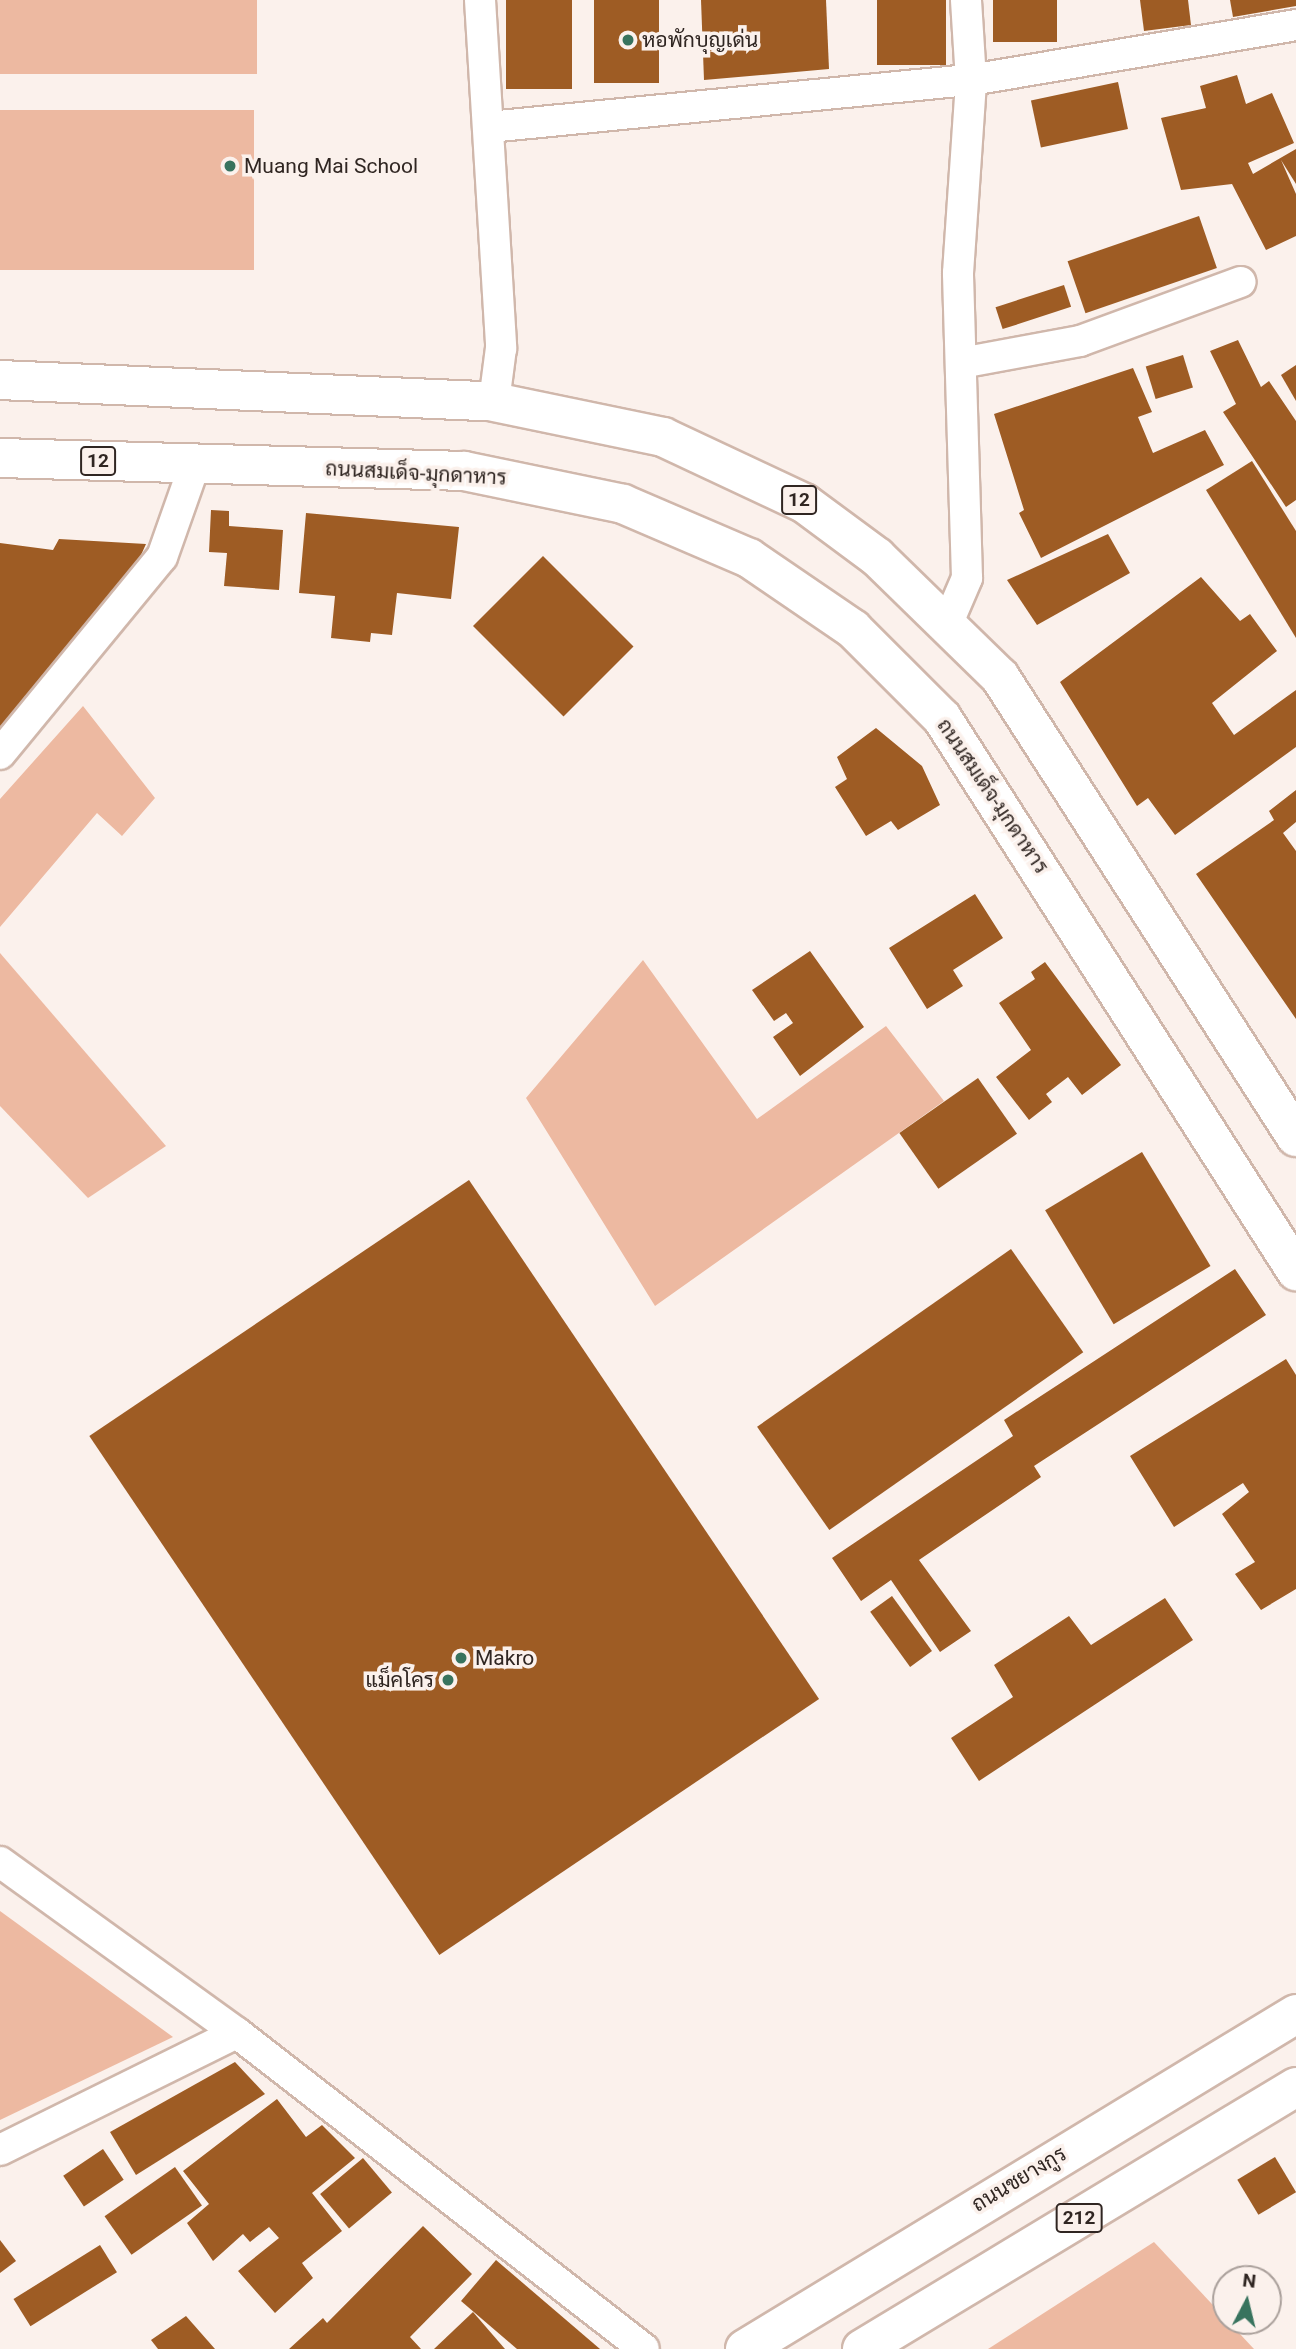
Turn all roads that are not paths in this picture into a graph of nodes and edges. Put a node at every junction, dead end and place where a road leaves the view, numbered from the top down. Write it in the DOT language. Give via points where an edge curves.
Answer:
graph roads {
  1 [pos="480,0"];
  2 [pos="966,0"];
  3 [pos="1296,24"];
  4 [pos="971,80"];
  5 [pos="489,127"];
  6 [pos="1240,282"];
  7 [pos="961,363"];
  8 [pos="0,380"];
  9 [pos="494,402"];
  10 [pos="0,458"];
  11 [pos="195,464"];
  12 [pos="949,620"];
  13 [pos="0,754"];
  14 [pos="1296,1137"];
  15 [pos="1296,1271"];
  16 [pos="0,1862"];
  17 [pos="1296,2014"];
  18 [pos="237,2033"];
  19 [pos="1296,2087"];
  20 [pos="0,2150"];
  21 [pos="644,2349"];
  22 [pos="745,2349"];
  23 [pos="862,2349"];
  1 -- 5 [label="street"];
  2 -- 4 [label="street"];
  3 -- 4 [label="street"];
  4 -- 5 [label="street"];
  4 -- 7 [label="street" via="958,273"];
  5 -- 9 [label="street" via="501,348"];
  6 -- 7 [label="street" via="1080,341"];
  7 -- 12 [label="street" via="967,579"];
  8 -- 9 [label="main road, 12"];
  9 -- 12 [label="main road, 12" via="663,437 740,469 804,503"];
  10 -- 11 [label="main road, ถนนสมเด็จ-มุกดาหาร / 12"];
  11 -- 13 [label="street" via="162,557"];
  11 -- 15 [label="main road, ถนนสมเด็จ-มุกดาหาร / 12" via="464,471 574,491 688,527 749,558 853,629 942,718 975,764"];
  12 -- 14 [label="main road, 12" via="1044,737"];
  16 -- 18 [label="street"];
  17 -- 22 [label="main road, ถนนชยางกูร"];
  18 -- 20 [label="street"];
  18 -- 21 [label="street"];
  19 -- 23 [label="main road, 212"];
}
